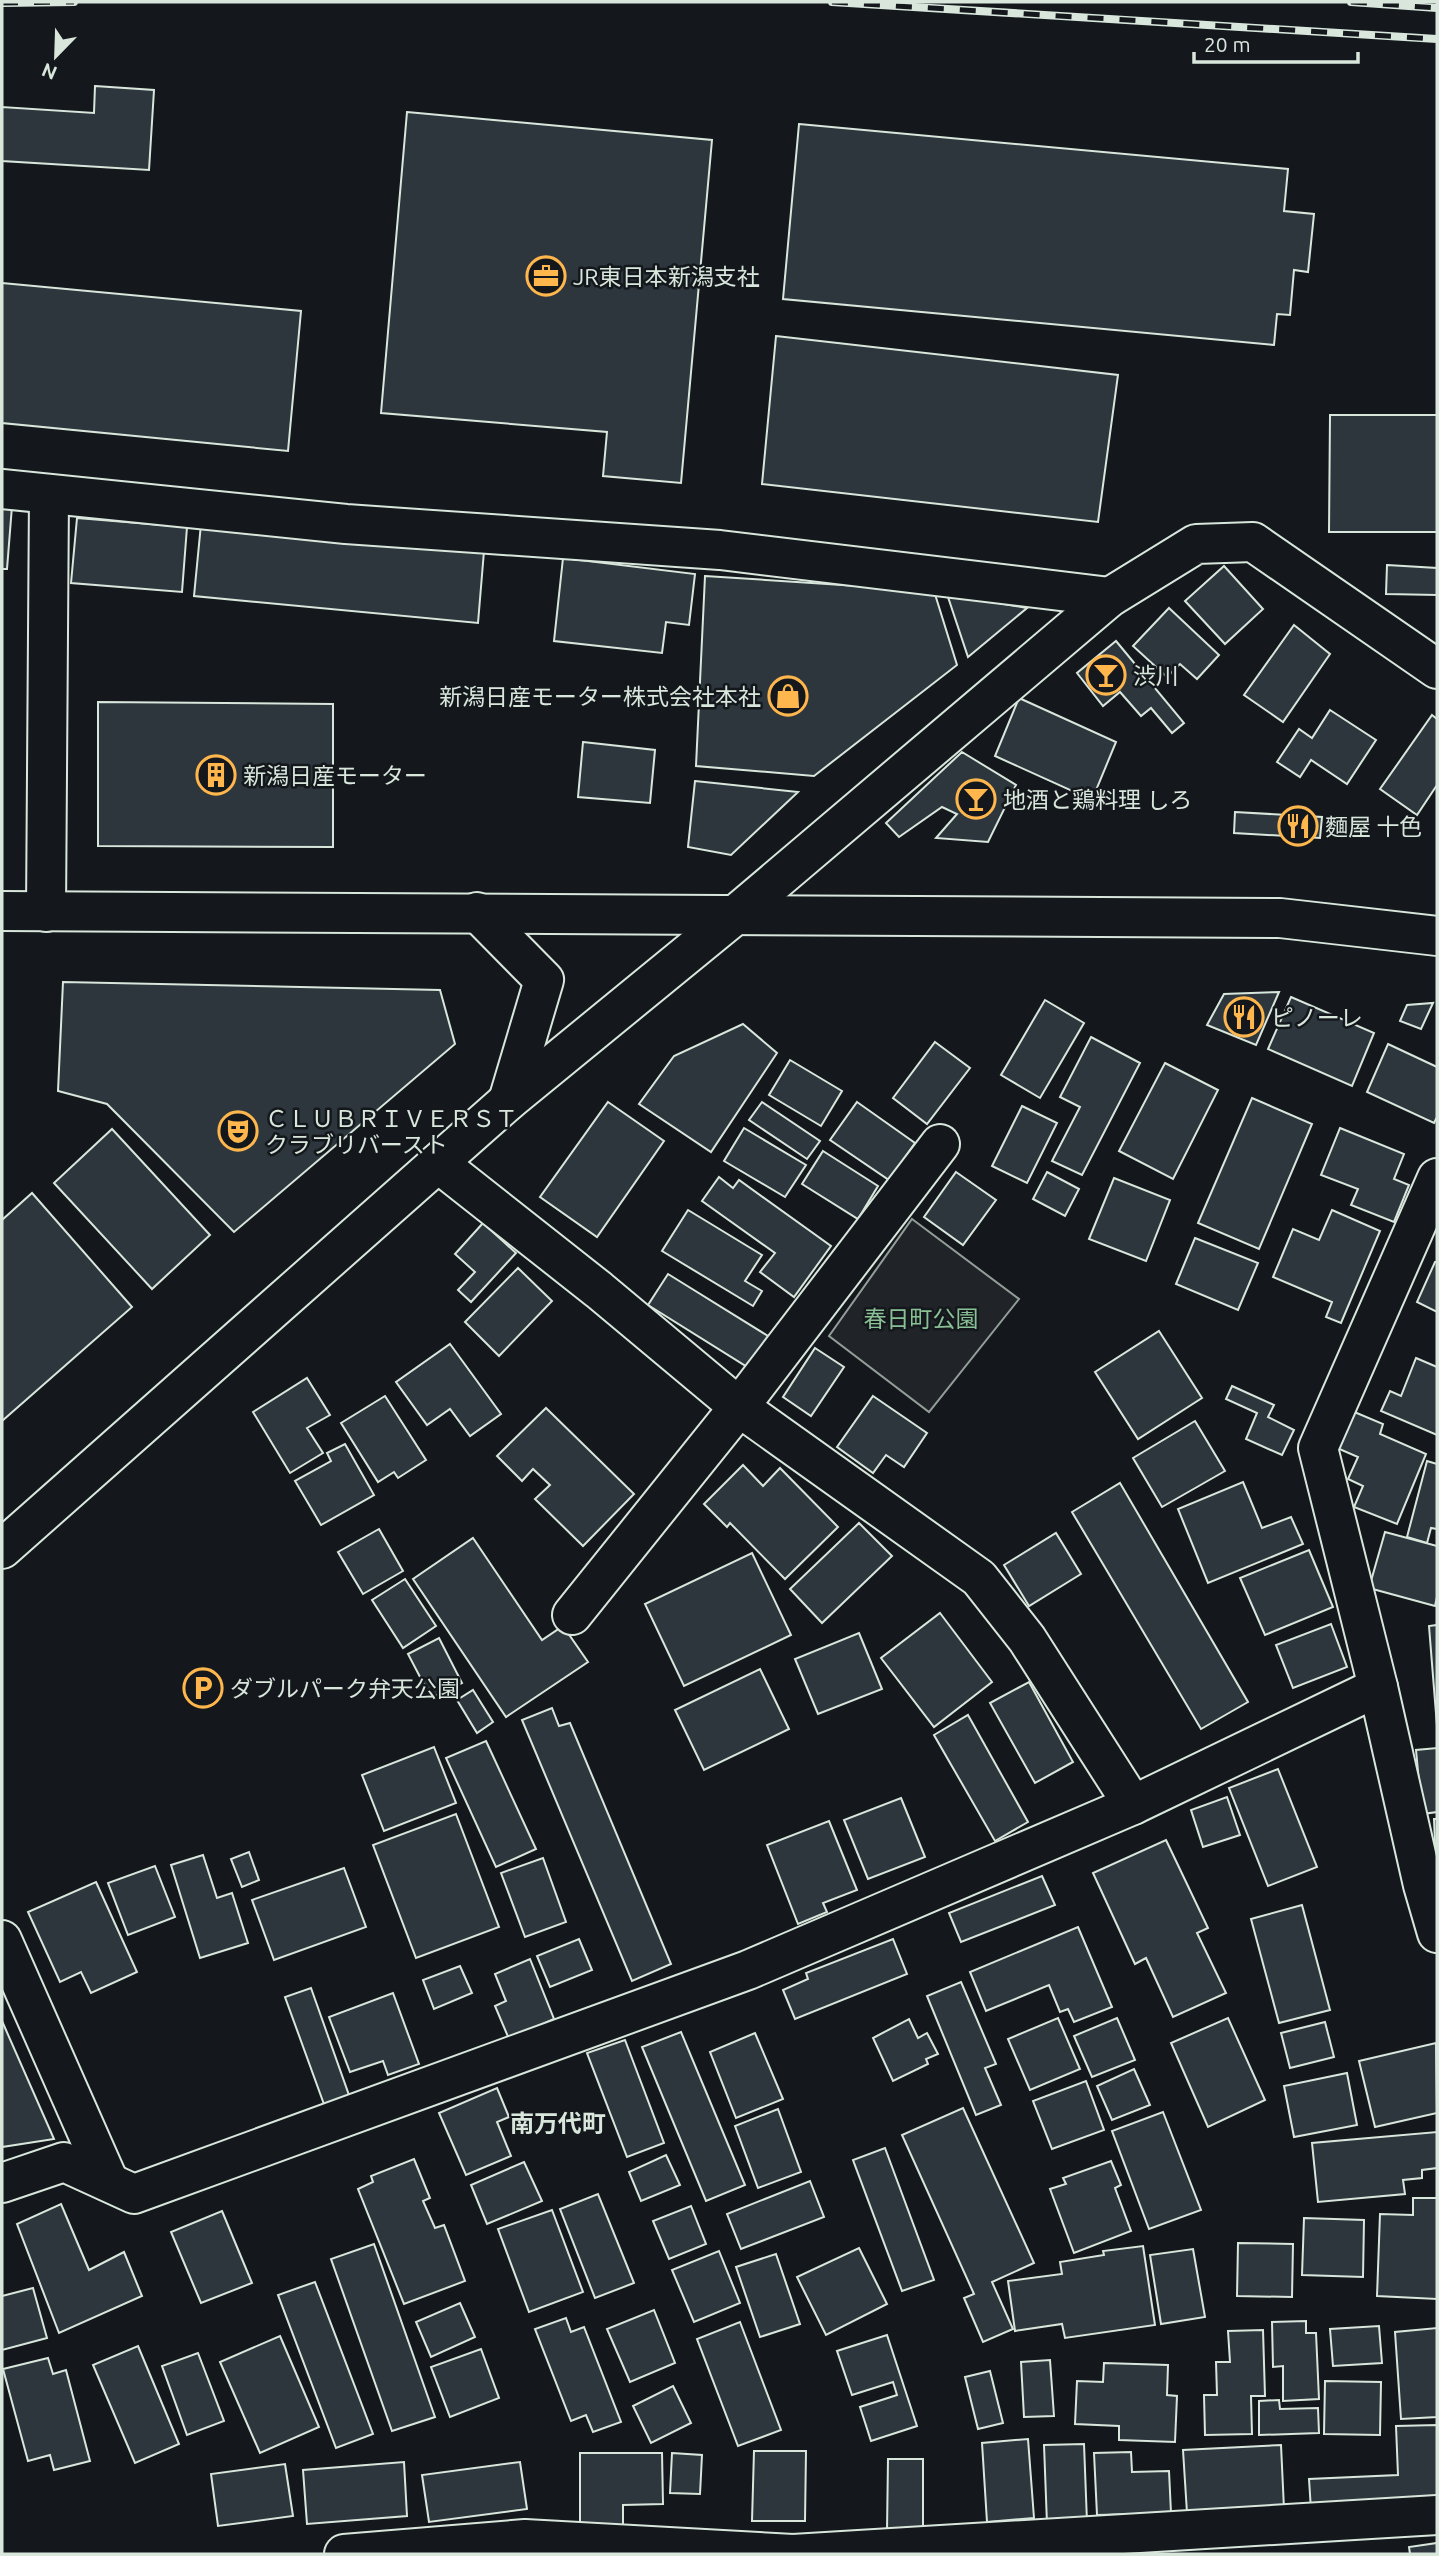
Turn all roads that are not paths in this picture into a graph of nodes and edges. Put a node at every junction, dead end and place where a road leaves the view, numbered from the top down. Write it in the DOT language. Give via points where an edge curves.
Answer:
graph roads {
  1 [pos="2,489"];
  2 [pos="49,494"];
  3 [pos="1110,597"];
  4 [pos="1437,669"];
  5 [pos="2,911"];
  6 [pos="46,912"];
  7 [pos="477,912"];
  8 [pos="734,916"];
  9 [pos="1437,936"];
  10 [pos="508,1101"];
  11 [pos="940,1144"];
  12 [pos="438,1163"];
  13 [pos="1437,1178"];
  14 [pos="739,1407"];
  15 [pos="2,1549"];
  16 [pos="572,1615"];
  17 [pos="1378,1687"];
  18 [pos="1133,1805"];
  19 [pos="1430,1884"];
  20 [pos="1437,1933"];
  21 [pos="2,1940"];
  22 [pos="108,2182"];
  23 [pos="2,2183"];
  24 [pos="1437,2515"];
  25 [pos="344,2554"];
  1 -- 2 [label="street"];
  2 -- 3 [label="street" via="346,524 720,550"];
  2 -- 6 [label="street"];
  3 -- 4 [label="street" via="1196,544 1253,542"];
  3 -- 8 [label="street"];
  5 -- 6 [label="street"];
  6 -- 7 [label="street"];
  7 -- 8 [label="street"];
  7 -- 10 [label="street" via="544,979"];
  8 -- 9 [label="street" via="1280,918"];
  8 -- 10 [label="street"];
  10 -- 12 [label="street"];
  11 -- 14 [label="street"];
  12 -- 14 [label="street"];
  12 -- 15 [label="street"];
  13 -- 17 [label="street" via="1318,1448"];
  14 -- 16 [label="street"];
  14 -- 18 [label="street" via="979,1578 1027,1639"];
  17 -- 18 [label="street"];
  17 -- 19 [label="street"];
  18 -- 22 [label="street" via="723,1979 134,2194"];
  19 -- 20 [label="street"];
  21 -- 22 [label="street"];
  22 -- 23 [label="street" via="64,2162"];
  24 -- 25 [label="street" via="793,2554 525,2539"];
}
